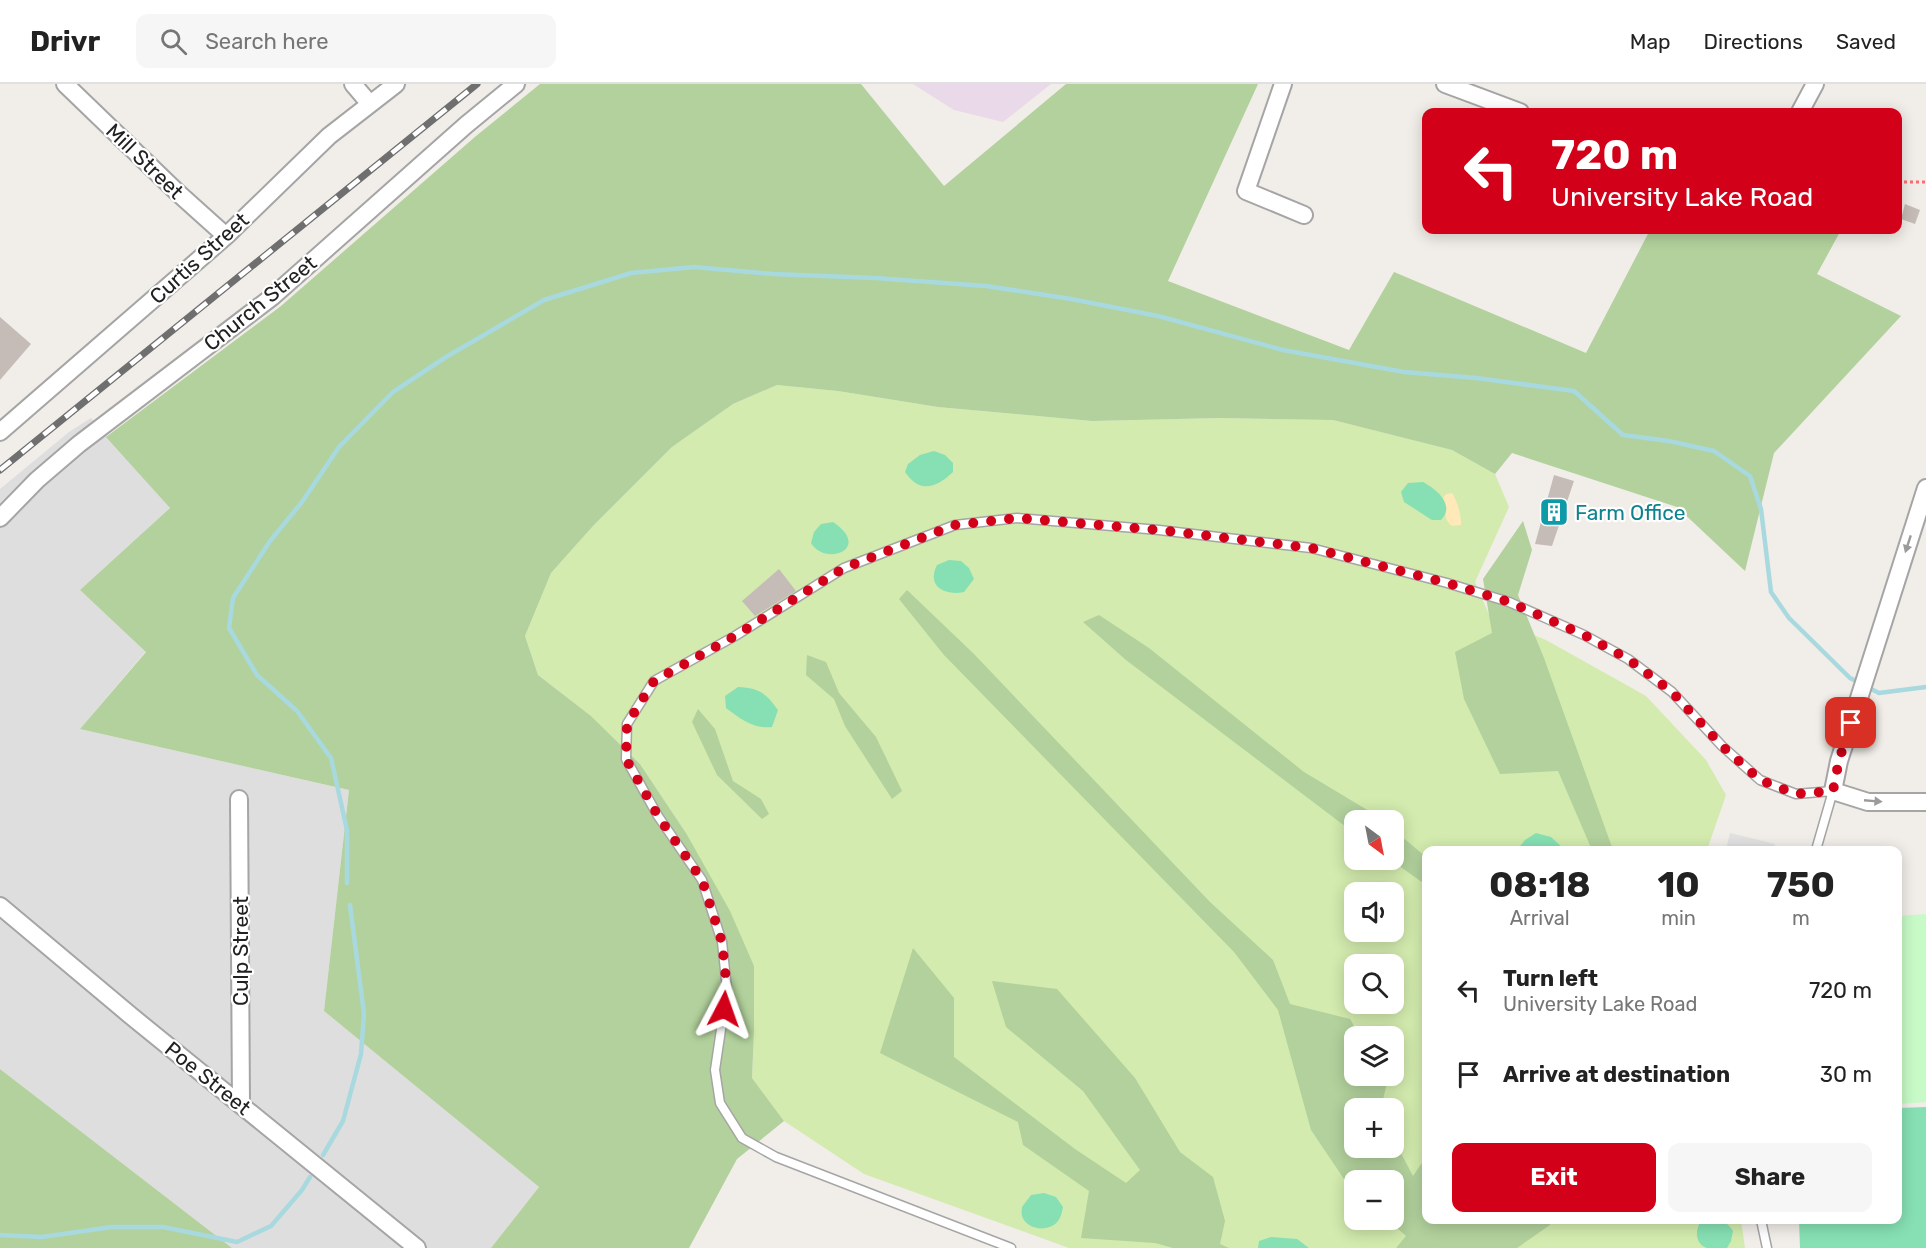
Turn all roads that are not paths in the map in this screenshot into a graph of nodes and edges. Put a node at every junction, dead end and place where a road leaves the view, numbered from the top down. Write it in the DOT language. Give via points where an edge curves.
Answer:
graph roads {
  1 [pos="65,84"];
  2 [pos="353,84"];
  3 [pos="396,84"];
  4 [pos="516,84"];
  5 [pos="1283,84"];
  6 [pos="1445,84"];
  7 [pos="1815,84"];
  8 [pos="370,105"];
  9 [pos="1509,108"];
  10 [pos="1802,108"];
  11 [pos="1304,215"];
  12 [pos="226,236"];
  13 [pos="0,432"];
  14 [pos="1926,488"];
  15 [pos="0,518"];
  16 [pos="1833,791"];
  17 [pos="239,799"];
  18 [pos="1926,802"];
  19 [pos="1817,846"];
  20 [pos="0,906"];
  21 [pos="241,1103"];
  22 [pos="1762,1224"];
  23 [pos="417,1248"];
  24 [pos="1011,1248"];
  25 [pos="1767,1248"];
  1 -- 12 [label="street, Mill Street"];
  2 -- 8 [label="street"];
  3 -- 8 [label="street, Curtis Street"];
  4 -- 15 [label="street, Church Street" via="272,297 79,444"];
  5 -- 11 [label="street" via="1246,191"];
  6 -- 9 [label="street"];
  7 -- 10 [label="street"];
  8 -- 12 [label="street, Curtis Street" via="329,136"];
  12 -- 13 [label="street, Curtis Street"];
  14 -- 16 [label="street, one-way" via="1839,760"];
  16 -- 18 [label="street, one-way" via="1868,802"];
  16 -- 19 [label="lane"];
  16 -- 24 [label="lane" via="1796,794 1760,780 1672,692 1628,659 1584,635 1509,602 1311,548 1017,518 955,525 844,568 654,681 627,724 626,759 658,816 702,880 722,942 727,989 715,1070 720,1102 742,1137 776,1157"];
  17 -- 21 [label="street, Culp Street"];
  20 -- 21 [label="street, Poe Street"];
  21 -- 23 [label="street, Poe Street"];
  22 -- 25 [label="lane"];
}
